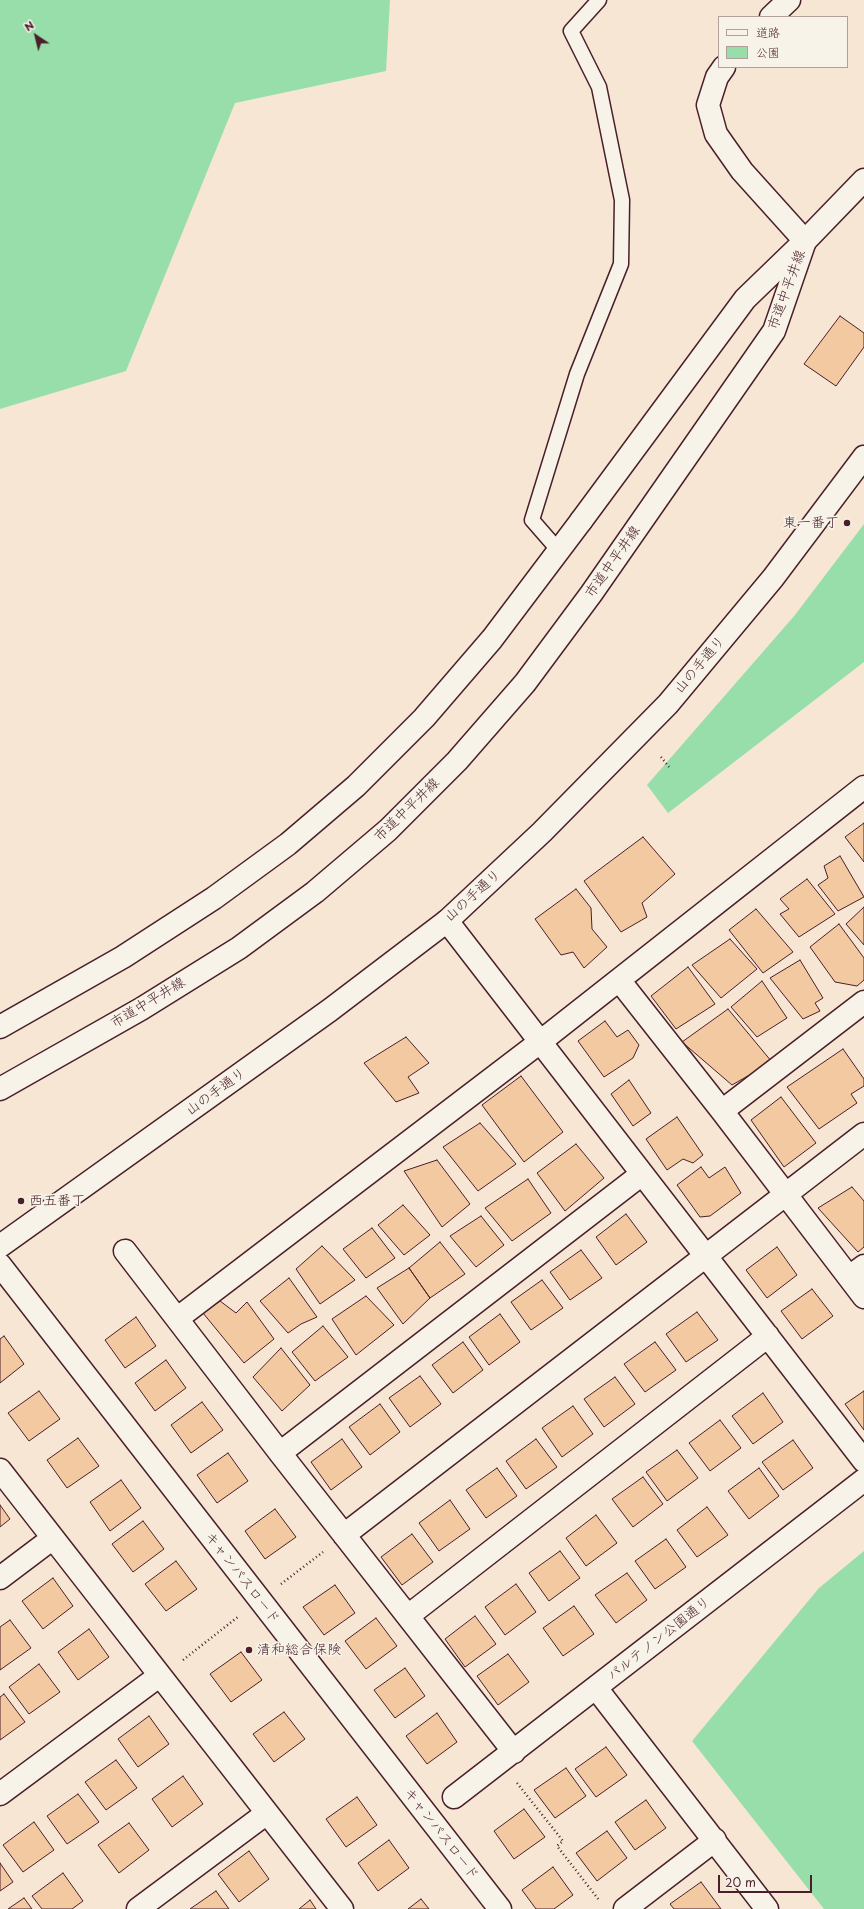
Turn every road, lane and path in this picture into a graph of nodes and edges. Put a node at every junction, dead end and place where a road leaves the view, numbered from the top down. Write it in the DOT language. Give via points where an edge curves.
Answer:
graph roads {
  1 [pos="599,0"];
  2 [pos="789,0"];
  3 [pos="771,16"];
  4 [pos="723,68"];
  5 [pos="864,180"];
  6 [pos="805,241"];
  7 [pos="864,456"];
  8 [pos="559,550"];
  9 [pos="661,757"];
  10 [pos="669,767"];
  11 [pos="864,787"];
  12 [pos="447,920"];
  13 [pos="619,980"];
  14 [pos="864,1002"];
  15 [pos="0,1027"];
  16 [pos="540,1042"];
  17 [pos="0,1089"];
  18 [pos="722,1111"];
  19 [pos="864,1134"];
  20 [pos="642,1174"];
  21 [pos="786,1195"];
  22 [pos="0,1246"];
  23 [pos="125,1251"];
  24 [pos="707,1257"];
  25 [pos="0,1265"];
  26 [pos="857,1272"];
  27 [pos="864,1297"];
  28 [pos="178,1318"];
  29 [pos="768,1336"];
  30 [pos="280,1453"];
  31 [pos="864,1461"];
  32 [pos="0,1470"];
  33 [pos="864,1480"];
  34 [pos="344,1535"];
  35 [pos="53,1538"];
  36 [pos="0,1578"];
  37 [pos="260,1601"];
  38 [pos="408,1616"];
  39 [pos="168,1670"];
  40 [pos="596,1688"];
  41 [pos="514,1752"];
  42 [pos="517,1782"];
  43 [pos="0,1794"];
  44 [pos="454,1797"];
  45 [pos="266,1813"];
  46 [pos="715,1840"];
  47 [pos="602,1903"];
  48 [pos="138,1909"];
  49 [pos="342,1909"];
  50 [pos="500,1909"];
  51 [pos="624,1909"];
  52 [pos="767,1909"];
  1 -- 8 [label="lane" via="571,31 599,87 622,200 621,264 577,374 532,520"];
  2 -- 3 [label="main road"];
  4 -- 6 [label="main road" via="717,77 708,105 716,134 742,171"];
  5 -- 6 [label="main road"];
  6 -- 8 [label="main road, 市道中平井線" via="745,299"];
  6 -- 17 [label="main road, 市道中平井線" via="774,331 591,594 525,683 457,761 388,830 315,892 239,948 141,1009"];
  7 -- 12 [label="main road, 山の手通り" via="773,578 668,704 542,832"];
  8 -- 15 [label="main road, 市道中平井線" via="492,639 424,718 351,791 288,844 214,898 123,957"];
  9 -- 10 [label="path"];
  11 -- 13 [label="main road"];
  12 -- 16 [label="main road"];
  12 -- 22 [label="main road, 山の手通り" via="330,1010"];
  13 -- 16 [label="main road"];
  13 -- 18 [label="main road"];
  14 -- 18 [label="main road"];
  16 -- 20 [label="main road"];
  16 -- 28 [label="main road"];
  18 -- 21 [label="main road"];
  19 -- 21 [label="main road"];
  20 -- 24 [label="main road"];
  20 -- 30 [label="main road"];
  21 -- 24 [label="main road"];
  21 -- 26 [label="main road"];
  23 -- 28 [label="main road"];
  24 -- 29 [label="main road"];
  24 -- 34 [label="main road"];
  25 -- 37 [label="main road, キャンパスロード"];
  26 -- 27 [label="main road"];
  28 -- 30 [label="main road"];
  29 -- 31 [label="main road"];
  29 -- 38 [label="main road"];
  30 -- 34 [label="main road"];
  32 -- 35 [label="main road"];
  33 -- 40 [label="main road, パルテノン公園通り"];
  34 -- 37 [label="path"];
  34 -- 38 [label="main road"];
  35 -- 36 [label="main road"];
  35 -- 39 [label="main road"];
  37 -- 39 [label="path"];
  37 -- 50 [label="main road, キャンパスロード"];
  38 -- 41 [label="main road"];
  39 -- 43 [label="main road"];
  39 -- 45 [label="main road"];
  40 -- 41 [label="main road, パルテノン公園通り"];
  40 -- 46 [label="main road"];
  41 -- 44 [label="main road, パルテノン公園通り"];
  42 -- 47 [label="path" via="563,1841 557,1846"];
  45 -- 48 [label="main road"];
  45 -- 49 [label="main road"];
  46 -- 51 [label="main road"];
  46 -- 52 [label="main road"];
}
